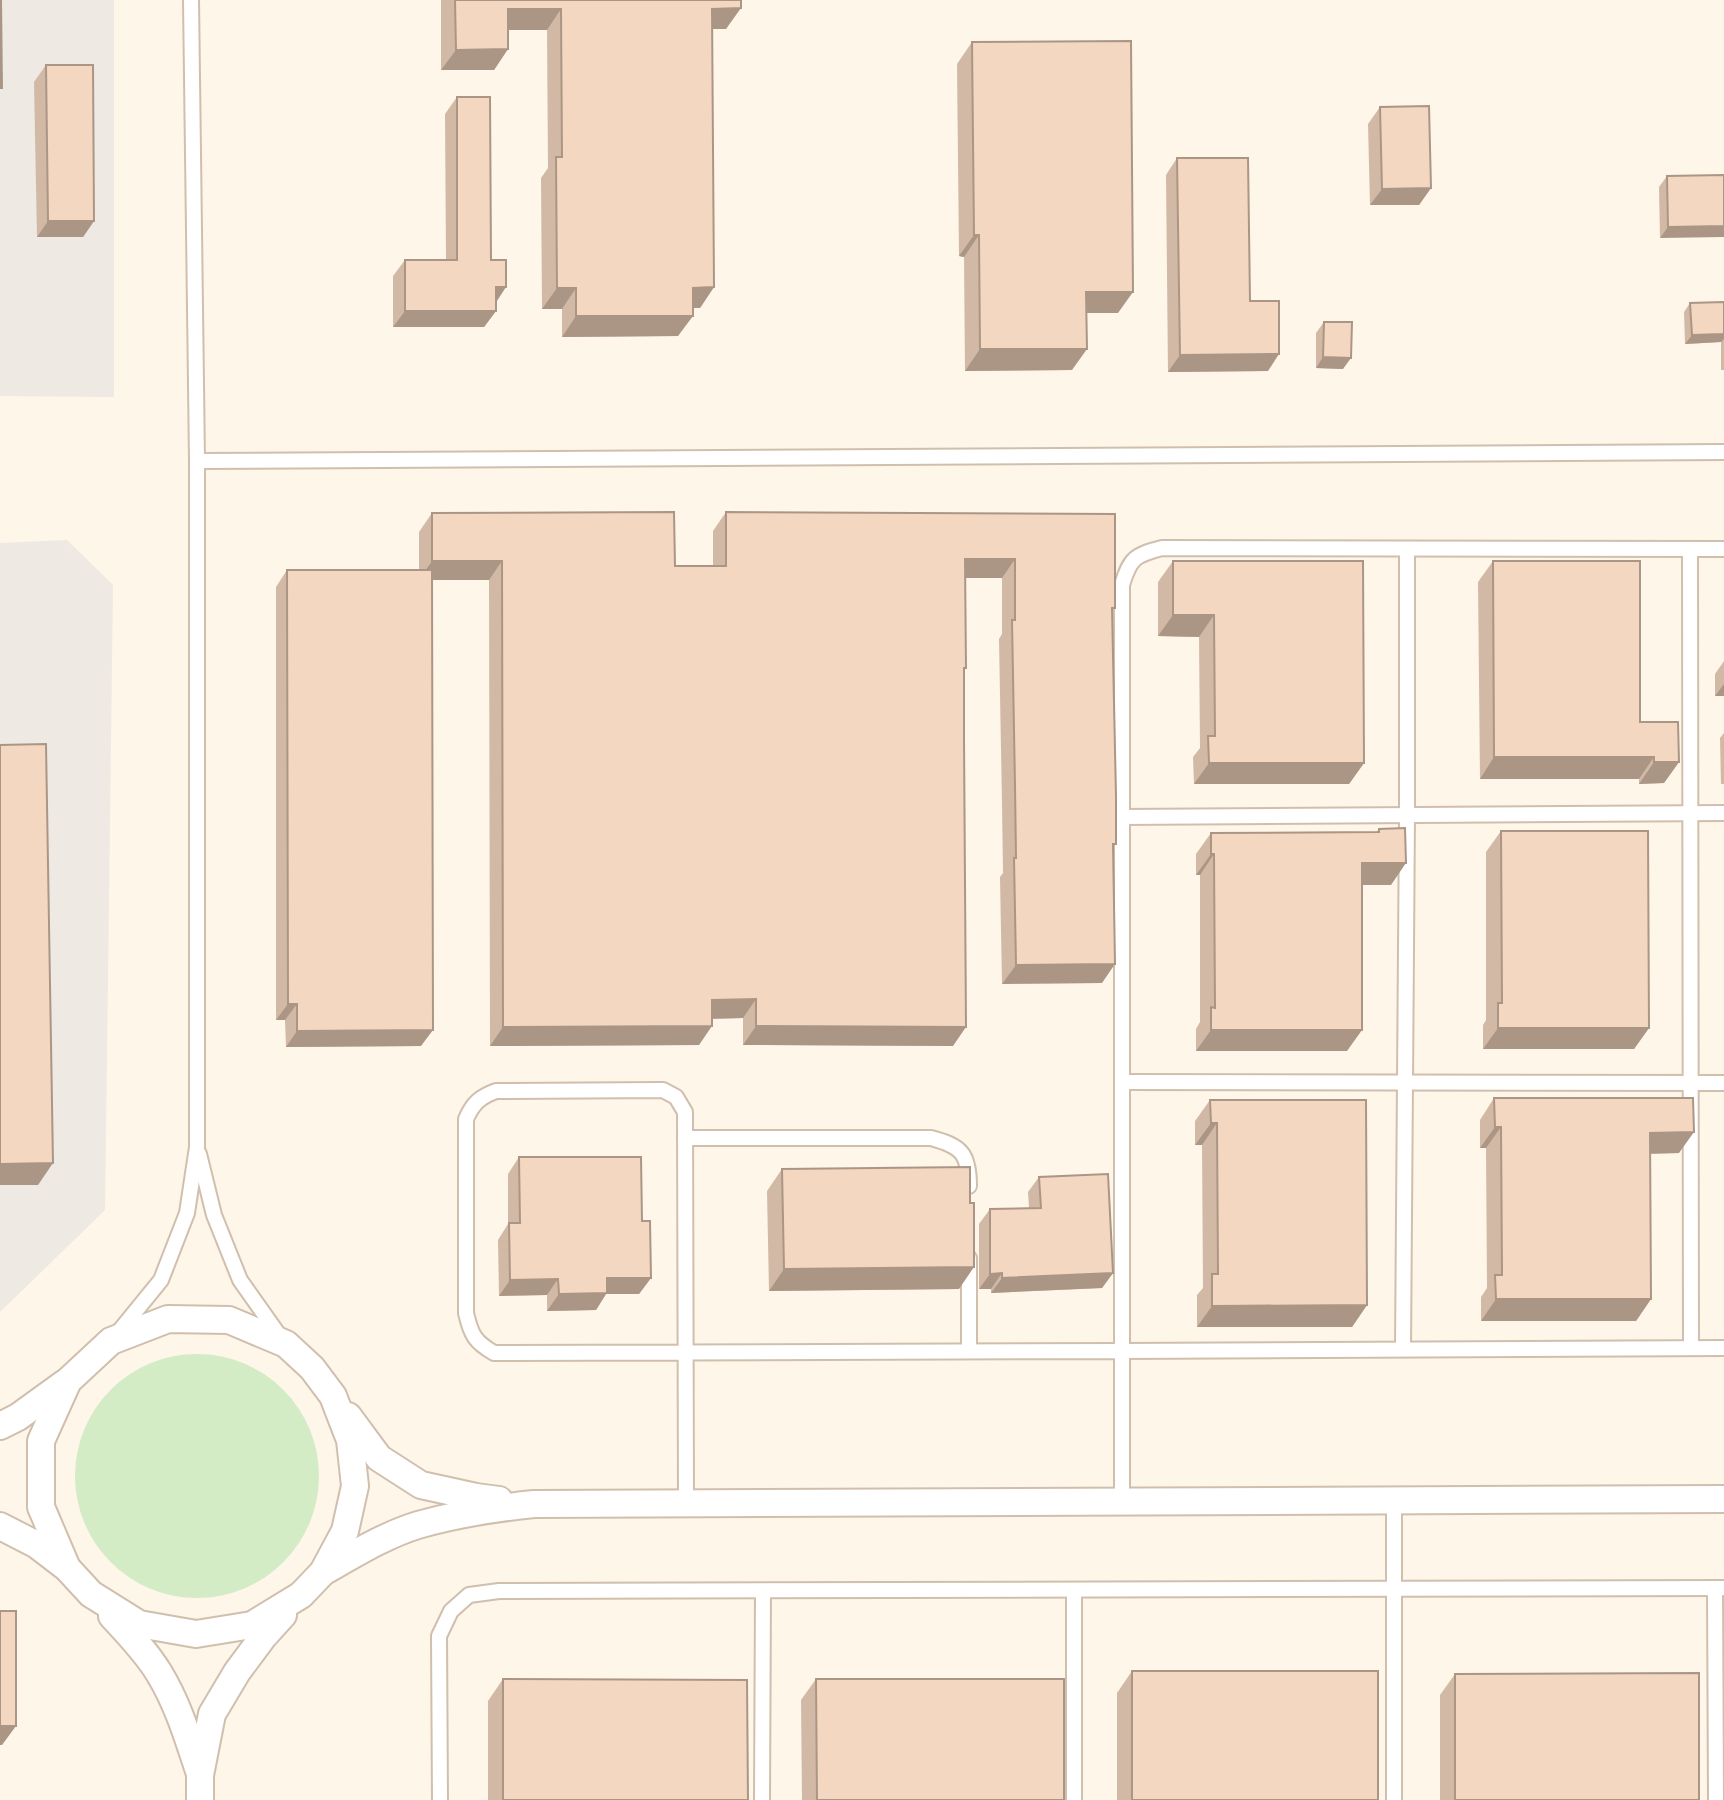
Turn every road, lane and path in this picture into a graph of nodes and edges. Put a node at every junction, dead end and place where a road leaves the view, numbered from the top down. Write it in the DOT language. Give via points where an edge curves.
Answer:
graph roads {
  1 [pos="191,0"];
  2 [pos="1724,452"];
  3 [pos="197,461"];
  4 [pos="1407,549"];
  5 [pos="1690,549"];
  6 [pos="1724,549"];
  7 [pos="1690,813"];
  8 [pos="1724,813"];
  9 [pos="1407,815"];
  10 [pos="1121,817"];
  11 [pos="1122,1082"];
  12 [pos="1406,1083"];
  13 [pos="1690,1083"];
  14 [pos="1724,1083"];
  15 [pos="685,1138"];
  16 [pos="197,1147"];
  17 [pos="969,1204"];
  18 [pos="969,1248"];
  19 [pos="111,1341"];
  20 [pos="286,1344"];
  21 [pos="1691,1348"];
  22 [pos="1724,1348"];
  23 [pos="1403,1349"];
  24 [pos="969,1351"];
  25 [pos="1122,1351"];
  26 [pos="685,1352"];
  27 [pos="68,1381"];
  28 [pos="333,1396"];
  29 [pos="0,1426"];
  30 [pos="1724,1499"];
  31 [pos="1394,1500"];
  32 [pos="1122,1501"];
  33 [pos="686,1503"];
  34 [pos="534,1504"];
  35 [pos="0,1526"];
  36 [pos="67,1568"];
  37 [pos="323,1572"];
  38 [pos="1720,1588"];
  39 [pos="1394,1589"];
  40 [pos="1074,1590"];
  41 [pos="763,1591"];
  42 [pos="91,1594"];
  43 [pos="301,1595"];
  44 [pos="200,1788"];
  45 [pos="440,1800"];
  46 [pos="762,1800"];
  47 [pos="1074,1800"];
  48 [pos="1394,1800"];
  49 [pos="1716,1800"];
  1 -- 3 [label="lane"];
  2 -- 3 [label="lane"];
  3 -- 16 [label="lane"];
  4 -- 5 [label="lane"];
  4 -- 9 [label="lane"];
  4 -- 10 [label="lane" via="1162,548 1139,554 1122,585"];
  5 -- 6 [label="lane"];
  5 -- 7 [label="lane"];
  7 -- 8 [label="lane"];
  7 -- 9 [label="lane"];
  7 -- 13 [label="lane"];
  9 -- 10 [label="lane"];
  9 -- 12 [label="lane"];
  10 -- 11 [label="lane"];
  11 -- 12 [label="lane"];
  11 -- 25 [label="lane"];
  12 -- 13 [label="lane"];
  12 -- 23 [label="lane"];
  13 -- 14 [label="lane"];
  13 -- 21 [label="lane"];
  15 -- 17 [label="lane" via="931,1138 953,1144 965,1156"];
  15 -- 26 [label="lane"];
  15 -- 26 [label="lane" via="685,1112 676,1097 663,1090 496,1091 473,1104 466,1119 466,1313 479,1344 494,1353"];
  16 -- 19 [label="lane" via="187,1213 161,1280"];
  16 -- 20 [label="lane" via="214,1215 240,1280"];
  18 -- 24 [label="lane"];
  19 -- 20 [label="street" via="168,1319 229,1320"];
  19 -- 27 [label="street"];
  20 -- 28 [label="street"];
  21 -- 22 [label="lane"];
  21 -- 23 [label="lane"];
  23 -- 25 [label="lane"];
  24 -- 25 [label="lane"];
  24 -- 26 [label="lane"];
  25 -- 32 [label="lane"];
  26 -- 33 [label="lane"];
  27 -- 29 [label="street"];
  27 -- 36 [label="street" via="41,1441 41,1507"];
  28 -- 34 [label="street" via="379,1458 421,1485"];
  28 -- 37 [label="street" via="350,1440 355,1486 345,1531"];
  30 -- 31 [label="street"];
  31 -- 32 [label="street"];
  31 -- 39 [label="lane"];
  32 -- 33 [label="street"];
  33 -- 34 [label="street"];
  34 -- 37 [label="street" via="415,1526"];
  35 -- 36 [label="street"];
  36 -- 42 [label="street"];
  37 -- 43 [label="street"];
  38 -- 39 [label="lane"];
  38 -- 49 [label="lane"];
  39 -- 40 [label="lane"];
  39 -- 48 [label="lane"];
  40 -- 41 [label="lane"];
  40 -- 47 [label="lane"];
  41 -- 45 [label="lane" via="469,1595 451,1611 439,1636"];
  41 -- 46 [label="lane"];
  42 -- 43 [label="street" via="139,1624 196,1634 252,1625"];
  42 -- 44 [label="street" via="159,1673 183,1721"];
  43 -- 44 [label="street" via="263,1637 212,1714"];
}
